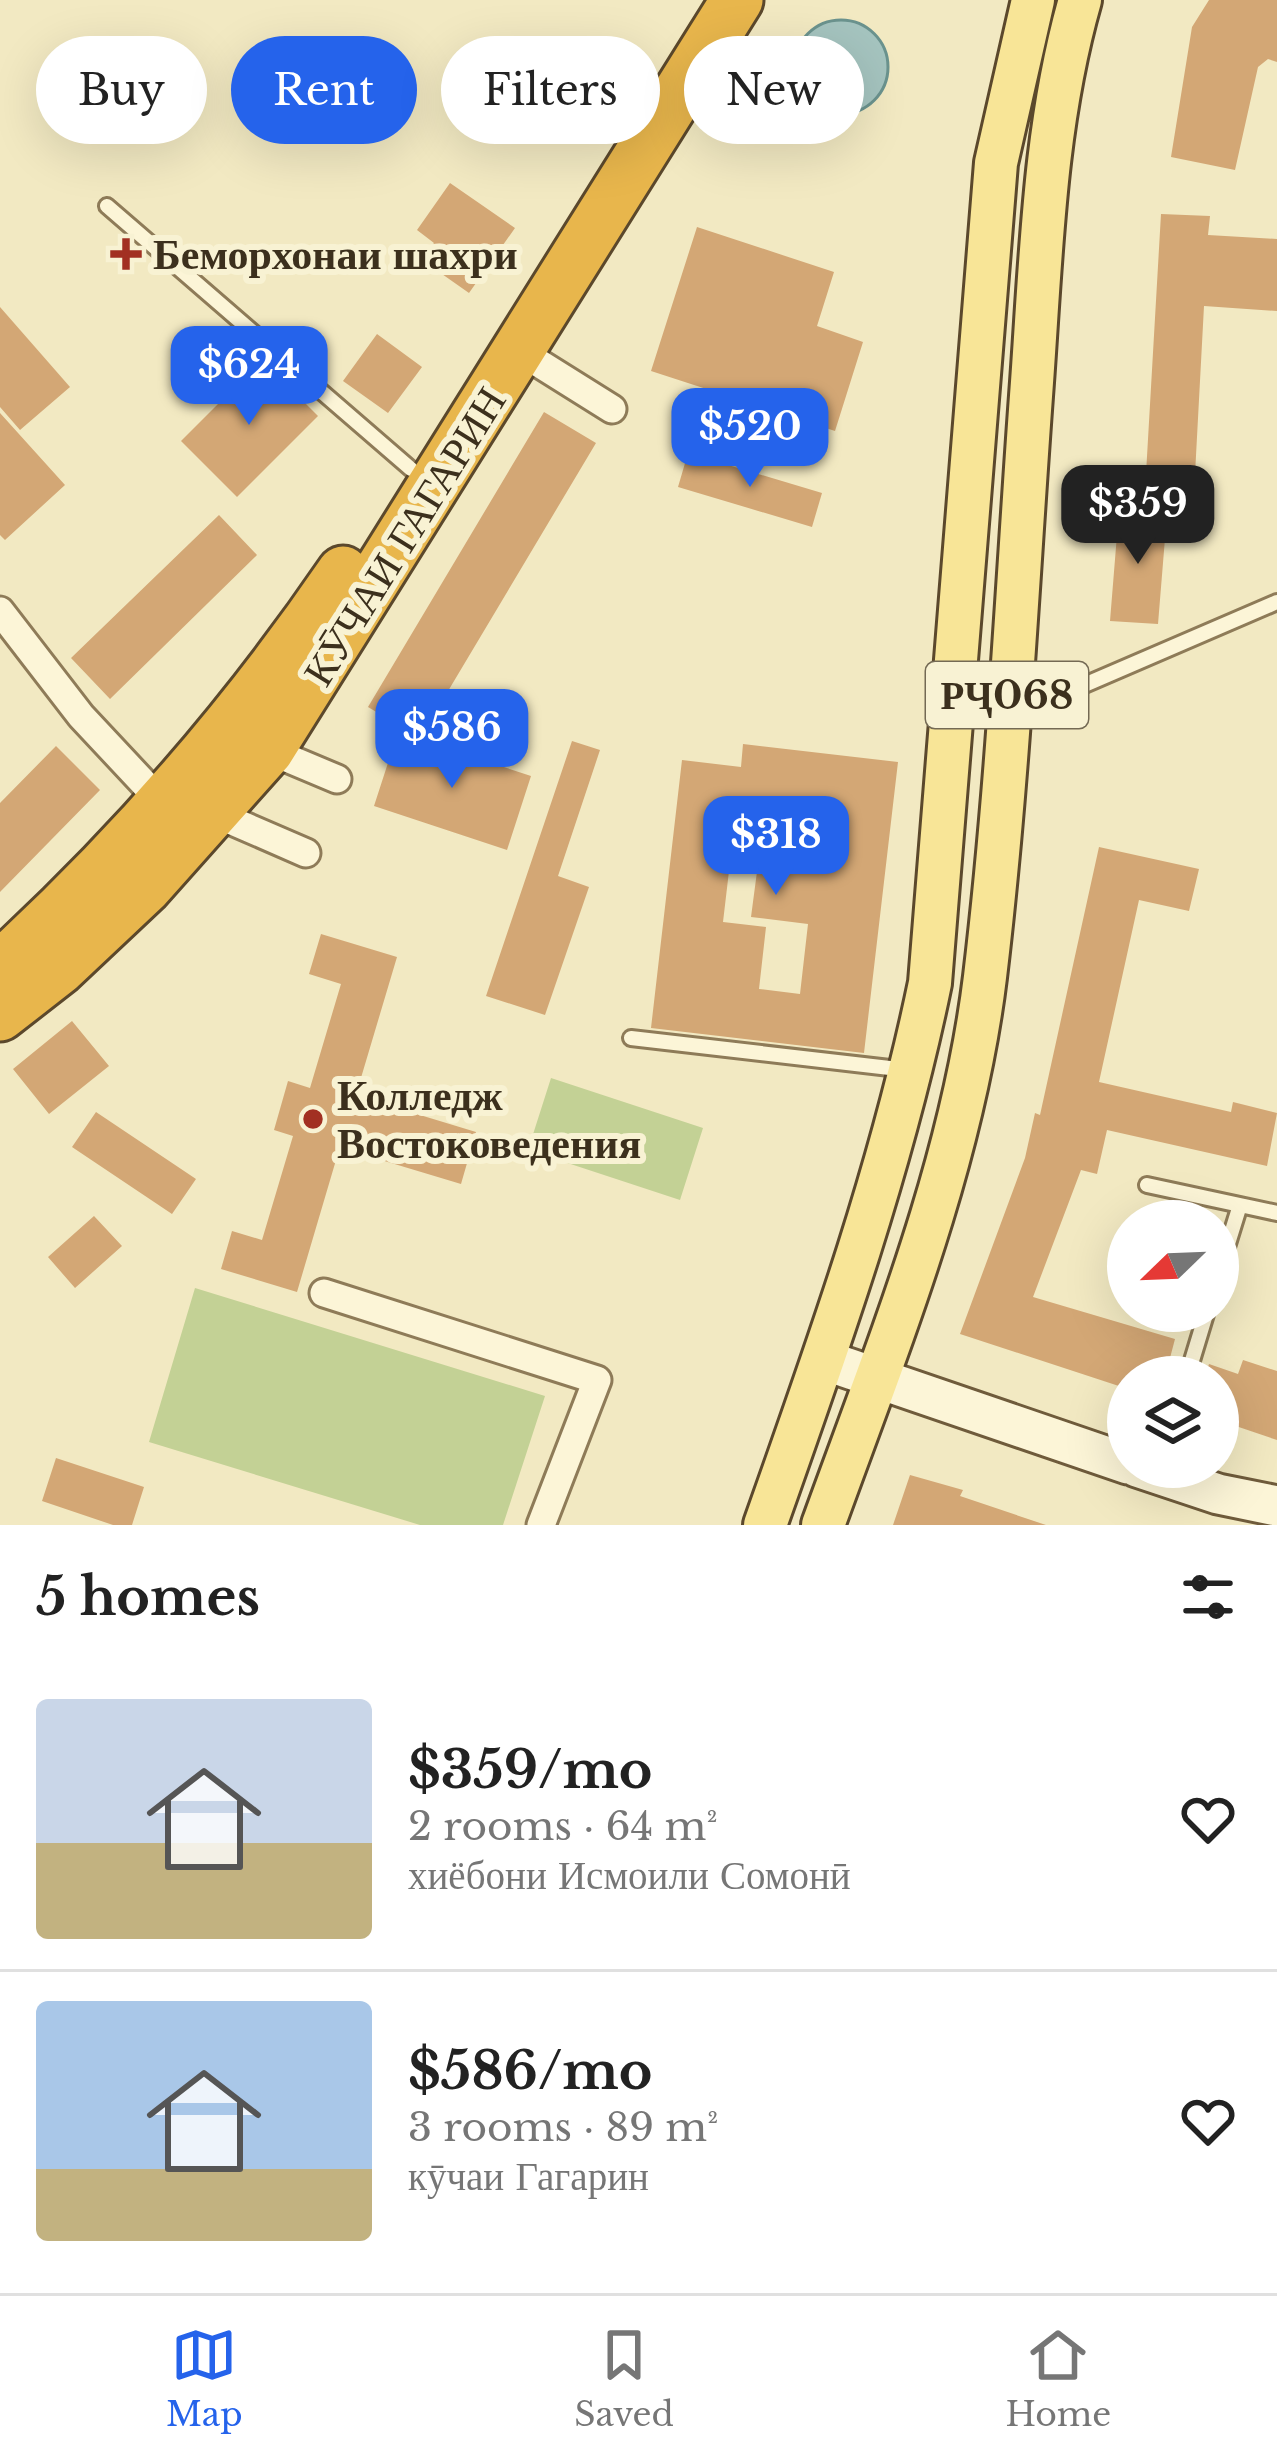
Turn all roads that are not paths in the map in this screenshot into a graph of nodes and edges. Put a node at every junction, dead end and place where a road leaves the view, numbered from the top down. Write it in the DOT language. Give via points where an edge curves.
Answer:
graph roads {
  1 [pos="697,0"];
  2 [pos="736,0"];
  3 [pos="1033,0"];
  4 [pos="1080,0"];
  5 [pos="106,206"];
  6 [pos="521,352"];
  7 [pos="612,409"];
  8 [pos="411,469"];
  9 [pos="1277,602"];
  10 [pos="0,611"];
  11 [pos="1008,679"];
  12 [pos="268,750"];
  13 [pos="338,779"];
  14 [pos="190,817"];
  15 [pos="306,854"];
  16 [pos="0,967"];
  17 [pos="0,1016"];
  18 [pos="631,1038"];
  19 [pos="912,1071"];
  20 [pos="1147,1185"];
  21 [pos="1240,1205"];
  22 [pos="1239,1208"];
  23 [pos="1277,1213"];
  24 [pos="324,1293"];
  25 [pos="824,1360"];
  26 [pos="879,1380"];
  27 [pos="1107,1455"];
  28 [pos="1214,1488"];
  29 [pos="1277,1506"];
  30 [pos="542,1525"];
  31 [pos="765,1525"];
  32 [pos="823,1525"];
  1 -- 8 [label="highway, КӮЧАИ ГАГАРИН"];
  2 -- 6 [label="highway, КӮЧАИ ГАГАРИН"];
  3 -- 19 [label="main road, РҶ068" via="996,163 929,983"];
  4 -- 11 [label="main road, РҶ068" via="1044,186"];
  5 -- 8 [label="lane"];
  6 -- 7 [label="street"];
  6 -- 12 [label="highway, КӮЧАИ ГАГАРИН"];
  8 -- 14 [label="highway, КӮЧАИ ГАГАРИН" via="248,704"];
  9 -- 11 [label="lane" via="1076,689"];
  10 -- 14 [label="street" via="81,716"];
  11 -- 26 [label="main road, РҶ068" via="985,980 956,1117"];
  12 -- 13 [label="street"];
  12 -- 14 [label="highway, КӮЧАИ ГАГАРИН"];
  14 -- 15 [label="street"];
  14 -- 16 [label="highway, КӮЧАИ ГАГАРИН"];
  14 -- 17 [label="highway, КӮЧАИ ГАГАРИН" via="59,969"];
  18 -- 19 [label="lane"];
  19 -- 25 [label="main road, РҶ068"];
  20 -- 21 [label="lane"];
  21 -- 22 [label="lane"];
  21 -- 23 [label="lane"];
  24 -- 30 [label="street" via="597,1381"];
  25 -- 26 [label="main road"];
  25 -- 31 [label="main road"];
  26 -- 27 [label="main road"];
  26 -- 32 [label="main road"];
  28 -- 29 [label="main road"];
}
